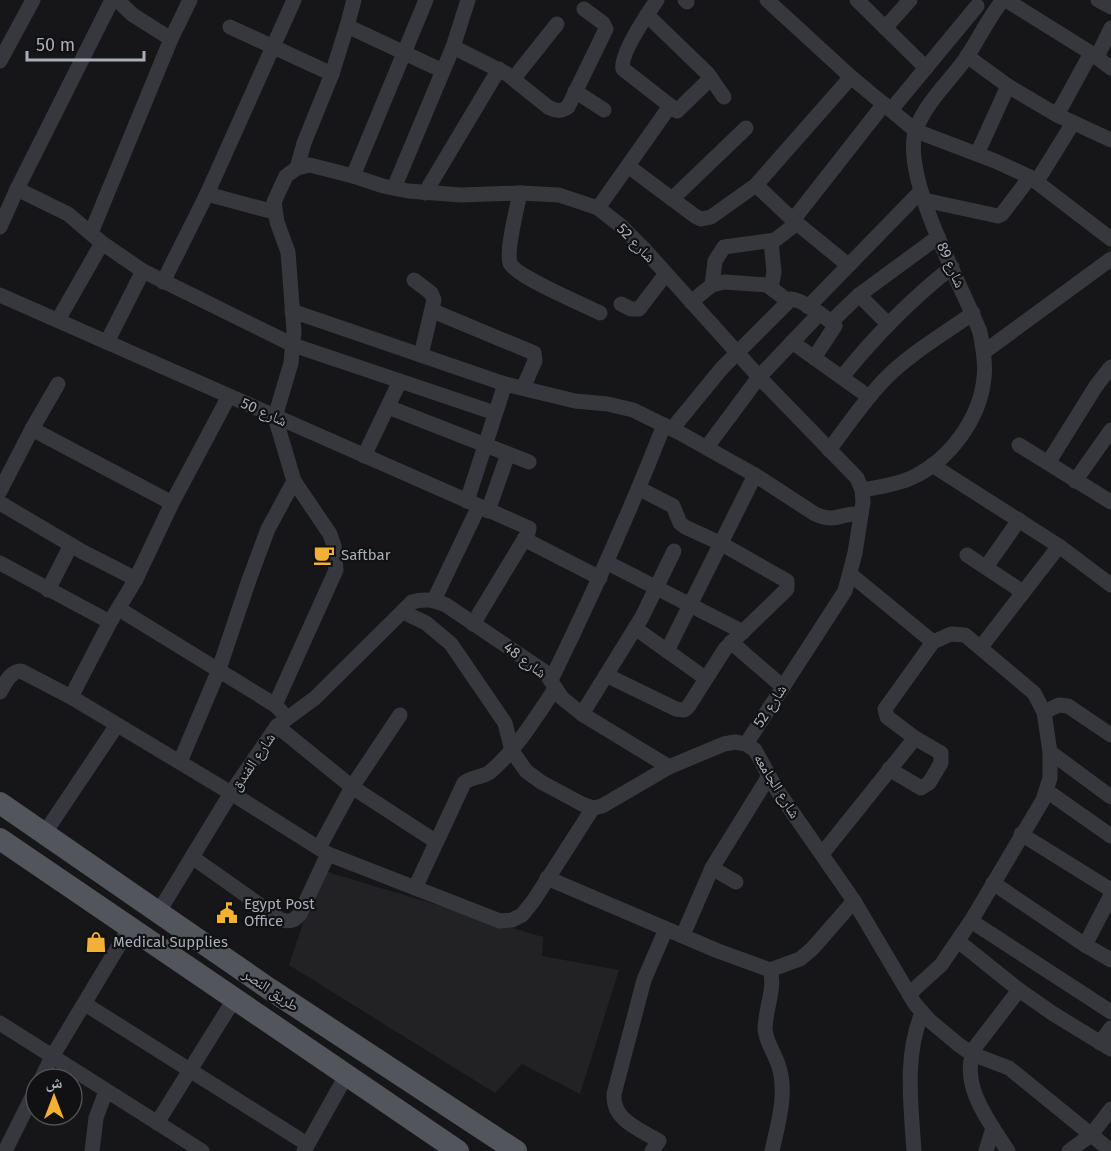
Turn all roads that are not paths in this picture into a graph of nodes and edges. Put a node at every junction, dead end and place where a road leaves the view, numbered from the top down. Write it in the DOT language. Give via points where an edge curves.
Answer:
graph roads {
  1 [pos="114,0"];
  2 [pos="294,0"];
  3 [pos="354,0"];
  4 [pos="426,0"];
  5 [pos="468,0"];
  6 [pos="657,0"];
  7 [pos="768,0"];
  8 [pos="857,0"];
  9 [pos="910,0"];
  10 [pos="1004,0"];
  11 [pos="29,1"];
  12 [pos="187,1"];
  13 [pos="973,3"];
  14 [pos="584,9"];
  15 [pos="647,15"];
  16 [pos="989,18"];
  17 [pos="557,24"];
  18 [pos="347,26"];
  19 [pos="230,27"];
  20 [pos="885,28"];
  21 [pos="1111,28"];
  22 [pos="171,39"];
  23 [pos="272,46"];
  24 [pos="453,47"];
  25 [pos="403,52"];
  26 [pos="1094,55"];
  27 [pos="967,56"];
  28 [pos="0,61"];
  29 [pos="926,68"];
  30 [pos="1111,68"];
  31 [pos="499,69"];
  32 [pos="443,71"];
  33 [pos="332,74"];
  34 [pos="851,77"];
  35 [pos="514,78"];
  36 [pos="711,78"];
  37 [pos="1008,86"];
  38 [pos="575,91"];
  39 [pos="724,97"];
  40 [pos="670,106"];
  41 [pos="888,107"];
  42 [pos="604,110"];
  43 [pos="1056,115"];
  44 [pos="1073,123"];
  45 [pos="746,128"];
  46 [pos="916,131"];
  47 [pos="1111,140"];
  48 [pos="977,154"];
  49 [pos="628,166"];
  50 [pos="297,168"];
  51 [pos="352,176"];
  52 [pos="1033,179"];
  53 [pos="756,185"];
  54 [pos="394,188"];
  55 [pos="17,189"];
  56 [pos="425,193"];
  57 [pos="520,193"];
  58 [pos="207,195"];
  59 [pos="922,195"];
  60 [pos="672,199"];
  61 [pos="598,208"];
  62 [pos="274,212"];
  63 [pos="795,221"];
  64 [pos="0,227"];
  65 [pos="938,237"];
  66 [pos="97,238"];
  67 [pos="1111,239"];
  68 [pos="771,241"];
  69 [pos="1111,259"];
  70 [pos="848,265"];
  71 [pos="952,267"];
  72 [pos="143,271"];
  73 [pos="665,274"];
  74 [pos="414,280"];
  75 [pos="163,282"];
  76 [pos="712,285"];
  77 [pos="771,288"];
  78 [pos="0,295"];
  79 [pos="859,295"];
  80 [pos="788,301"];
  81 [pos="691,302"];
  82 [pos="621,304"];
  83 [pos="433,310"];
  84 [pos="292,311"];
  85 [pos="600,313"];
  86 [pos="973,313"];
  87 [pos="819,314"];
  88 [pos="58,320"];
  89 [pos="888,324"];
  90 [pos="107,342"];
  91 [pos="792,342"];
  92 [pos="293,345"];
  93 [pos="984,352"];
  94 [pos="738,353"];
  95 [pos="421,355"];
  96 [pos="814,358"];
  97 [pos="1111,367"];
  98 [pos="759,377"];
  99 [pos="842,377"];
  100 [pos="400,381"];
  101 [pos="58,384"];
  102 [pos="505,384"];
  103 [pos="524,388"];
  104 [pos="229,396"];
  105 [pos="869,397"];
  106 [pos="388,407"];
  107 [pos="495,413"];
  108 [pos="275,417"];
  109 [pos="668,427"];
  110 [pos="32,429"];
  111 [pos="1111,430"];
  112 [pos="485,444"];
  113 [pos="1019,445"];
  114 [pos="707,447"];
  115 [pos="829,450"];
  116 [pos="508,454"];
  117 [pos="364,456"];
  118 [pos="529,462"];
  119 [pos="1048,463"];
  120 [pos="932,465"];
  121 [pos="755,475"];
  122 [pos="294,481"];
  123 [pos="1075,481"];
  124 [pos="640,489"];
  125 [pos="862,490"];
  126 [pos="0,491"];
  127 [pos="0,502"];
  128 [pos="1111,502"];
  129 [pos="172,503"];
  130 [pos="478,506"];
  131 [pos="861,514"];
  132 [pos="1019,520"];
  133 [pos="526,534"];
  134 [pos="720,543"];
  135 [pos="71,545"];
  136 [pos="1059,546"];
  137 [pos="674,551"];
  138 [pos="967,555"];
  139 [pos="0,563"];
  140 [pos="608,563"];
  141 [pos="986,567"];
  142 [pos="850,574"];
  143 [pos="600,578"];
  144 [pos="136,579"];
  145 [pos="1111,585"];
  146 [pos="657,588"];
  147 [pos="48,590"];
  148 [pos="1023,592"];
  149 [pos="434,600"];
  150 [pos="690,605"];
  151 [pos="403,612"];
  152 [pos="114,616"];
  153 [pos="473,624"];
  154 [pos="635,628"];
  155 [pos="743,632"];
  156 [pos="731,642"];
  157 [pos="933,642"];
  158 [pos="981,647"];
  159 [pos="667,651"];
  160 [pos="218,672"];
  161 [pos="606,675"];
  162 [pos="705,678"];
  163 [pos="553,684"];
  164 [pos="783,687"];
  165 [pos="0,692"];
  166 [pos="71,697"];
  167 [pos="274,705"];
  168 [pos="1044,712"];
  169 [pos="582,714"];
  170 [pos="400,715"];
  171 [pos="282,722"];
  172 [pos="117,725"];
  173 [pos="1111,735"];
  174 [pos="915,738"];
  175 [pos="746,744"];
  176 [pos="512,751"];
  177 [pos="1050,752"];
  178 [pos="180,762"];
  179 [pos="669,767"];
  180 [pos="889,769"];
  181 [pos="769,776"];
  182 [pos="352,787"];
  183 [pos="1047,791"];
  184 [pos="231,793"];
  185 [pos="1111,797"];
  186 [pos="0,803"];
  187 [pos="593,808"];
  188 [pos="1108,828"];
  189 [pos="44,834"];
  190 [pos="1021,834"];
  191 [pos="0,839"];
  192 [pos="435,842"];
  193 [pos="324,851"];
  194 [pos="822,854"];
  195 [pos="192,857"];
  196 [pos="712,868"];
  197 [pos="547,879"];
  198 [pos="736,882"];
  199 [pos="993,883"];
  200 [pos="415,888"];
  201 [pos="1111,890"];
  202 [pos="1111,896"];
  203 [pos="854,901"];
  204 [pos="158,913"];
  205 [pos="971,921"];
  206 [pos="130,927"];
  207 [pos="666,929"];
  208 [pos="683,935"];
  209 [pos="958,941"];
  210 [pos="1085,945"];
  211 [pos="1111,960"];
  212 [pos="770,970"];
  213 [pos="1018,990"];
  214 [pos="909,994"];
  215 [pos="235,998"];
  216 [pos="85,1004"];
  217 [pos="1111,1012"];
  218 [pos="921,1013"];
  219 [pos="0,1023"];
  220 [pos="1111,1028"];
  221 [pos="1106,1046"];
  222 [pos="972,1054"];
  223 [pos="52,1057"];
  224 [pos="47,1067"];
  225 [pos="190,1071"];
  226 [pos="347,1074"];
  227 [pos="106,1091"];
  228 [pos="1111,1109"];
  229 [pos="24,1113"];
  230 [pos="157,1123"];
  231 [pos="993,1128"];
  232 [pos="1091,1135"];
  233 [pos="445,1147"];
  234 [pos="306,1148"];
  235 [pos="5,1151"];
  236 [pos="92,1151"];
  237 [pos="202,1151"];
  238 [pos="516,1151"];
  239 [pos="652,1151"];
  240 [pos="772,1151"];
  241 [pos="914,1151"];
  242 [pos="986,1151"];
  243 [pos="1008,1151"];
  244 [pos="1069,1151"];
  245 [pos="1111,1151"];
  1 -- 22 [label="street"];
  1 -- 55 [label="street"];
  2 -- 23 [label="street"];
  3 -- 18 [label="street"];
  4 -- 25 [label="street"];
  5 -- 24 [label="street"];
  6 -- 15 [label="street"];
  7 -- 34 [label="street"];
  8 -- 20 [label="street"];
  9 -- 20 [label="street"];
  10 -- 16 [label="street, شارع 89"];
  10 -- 26 [label="street"];
  11 -- 28 [label="street"];
  12 -- 22 [label="street"];
  13 -- 16 [label="street"];
  13 -- 29 [label="street"];
  14 -- 38 [label="street" via="606,29"];
  15 -- 36 [label="street"];
  15 -- 40 [label="street" via="623,69"];
  16 -- 27 [label="street, شارع 89"];
  17 -- 35 [label="street"];
  18 -- 25 [label="street"];
  18 -- 33 [label="street"];
  19 -- 23 [label="street"];
  20 -- 29 [label="street"];
  21 -- 26 [label="street"];
  22 -- 66 [label="street"];
  23 -- 33 [label="street"];
  23 -- 58 [label="street"];
  24 -- 31 [label="street"];
  24 -- 32 [label="street"];
  25 -- 32 [label="street"];
  25 -- 51 [label="street"];
  26 -- 30 [label="street"];
  26 -- 43 [label="street"];
  27 -- 37 [label="street"];
  27 -- 46 [label="street, شارع 89" via="928,107"];
  29 -- 41 [label="street"];
  31 -- 35 [label="street"];
  31 -- 56 [label="street"];
  32 -- 54 [label="street"];
  33 -- 50 [label="street"];
  34 -- 41 [label="street"];
  34 -- 53 [label="street"];
  35 -- 38 [label="street" via="556,111 568,107"];
  36 -- 39 [label="street"];
  36 -- 40 [label="street" via="680,110"];
  37 -- 43 [label="street"];
  37 -- 48 [label="street"];
  38 -- 42 [label="street"];
  40 -- 49 [label="street"];
  41 -- 46 [label="street"];
  41 -- 63 [label="street"];
  43 -- 44 [label="street"];
  44 -- 47 [label="street"];
  44 -- 52 [label="street"];
  45 -- 60 [label="street"];
  46 -- 48 [label="street"];
  46 -- 59 [label="street, شارع 89" via="916,171"];
  48 -- 52 [label="street"];
  49 -- 60 [label="street"];
  49 -- 61 [label="street"];
  50 -- 51 [label="street, شارع 52" via="310,165"];
  50 -- 62 [label="street" via="279,188"];
  51 -- 54 [label="street, شارع 52"];
  52 -- 59 [label="street" via="998,216"];
  52 -- 67 [label="street"];
  53 -- 60 [label="street" via="706,219"];
  53 -- 63 [label="street"];
  54 -- 56 [label="street, شارع 52"];
  55 -- 64 [label="street"];
  55 -- 66 [label="street" via="68,214"];
  56 -- 57 [label="street, شارع 52"];
  57 -- 61 [label="street, شارع 52" via="559,195"];
  57 -- 85 [label="street" via="510,263 530,279"];
  58 -- 62 [label="street"];
  58 -- 75 [label="street"];
  59 -- 65 [label="street, شارع 89"];
  59 -- 70 [label="street"];
  61 -- 73 [label="street, شارع 52" via="621,226"];
  62 -- 84 [label="street" via="288,252"];
  63 -- 68 [label="street"];
  63 -- 70 [label="street"];
  65 -- 71 [label="street, شارع 89"];
  65 -- 79 [label="street"];
  66 -- 72 [label="street"];
  66 -- 88 [label="street"];
  68 -- 76 [label="street" via="724,247 713,267"];
  68 -- 77 [label="street"];
  69 -- 93 [label="street"];
  70 -- 87 [label="street"];
  71 -- 86 [label="street, شارع 89"];
  71 -- 89 [label="street"];
  72 -- 75 [label="street"];
  72 -- 90 [label="street"];
  73 -- 81 [label="street, شارع 52"];
  73 -- 82 [label="street" via="639,309"];
  74 -- 83 [label="street" via="431,293"];
  75 -- 92 [label="street"];
  76 -- 77 [label="street" via="760,283"];
  76 -- 81 [label="street"];
  77 -- 80 [label="street"];
  78 -- 88 [label="street, شارع 50"];
  79 -- 87 [label="street"];
  79 -- 89 [label="street"];
  80 -- 87 [label="street" via="796,299"];
  80 -- 94 [label="street"];
  81 -- 94 [label="street, شارع 52"];
  83 -- 95 [label="street"];
  83 -- 103 [label="street" via="534,353 535,361"];
  84 -- 92 [label="street"];
  84 -- 95 [label="street"];
  86 -- 93 [label="street, شارع 89"];
  86 -- 105 [label="street" via="906,360"];
  87 -- 91 [label="street"];
  87 -- 96 [label="street" via="834,327"];
  88 -- 90 [label="street, شارع 50"];
  89 -- 99 [label="street"];
  90 -- 104 [label="street, شارع 50"];
  91 -- 96 [label="street"];
  91 -- 98 [label="street"];
  92 -- 100 [label="street"];
  92 -- 108 [label="street"];
  93 -- 120 [label="street, شارع 89" via="981,399 967,427"];
  94 -- 98 [label="street, شارع 52"];
  94 -- 109 [label="street"];
  95 -- 102 [label="street"];
  96 -- 99 [label="street"];
  97 -- 119 [label="street"];
  98 -- 114 [label="street"];
  98 -- 115 [label="street, شارع 52"];
  99 -- 105 [label="street"];
  100 -- 106 [label="street"];
  100 -- 107 [label="street"];
  101 -- 110 [label="street"];
  102 -- 103 [label="street"];
  102 -- 107 [label="street"];
  103 -- 109 [label="street" via="575,401 621,406"];
  104 -- 108 [label="street, شارع 50"];
  104 -- 129 [label="street"];
  105 -- 115 [label="street"];
  106 -- 112 [label="street"];
  106 -- 117 [label="street"];
  107 -- 112 [label="street"];
  108 -- 117 [label="street, شارع 50"];
  108 -- 122 [label="street"];
  109 -- 114 [label="street"];
  109 -- 124 [label="street"];
  110 -- 126 [label="street"];
  110 -- 129 [label="street"];
  111 -- 123 [label="street"];
  112 -- 116 [label="street"];
  112 -- 130 [label="street"];
  113 -- 119 [label="street"];
  114 -- 121 [label="street"];
  115 -- 125 [label="street, شارع 52" via="850,469"];
  116 -- 118 [label="street"];
  116 -- 130 [label="street"];
  117 -- 130 [label="street, شارع 50"];
  119 -- 123 [label="street"];
  120 -- 125 [label="street, شارع 89" via="911,478"];
  120 -- 132 [label="street"];
  121 -- 131 [label="street" via="825,519"];
  121 -- 134 [label="street"];
  122 -- 160 [label="street" via="268,530"];
  122 -- 167 [label="street" via="330,534 336,570"];
  123 -- 128 [label="street"];
  124 -- 134 [label="street" via="673,506 685,527"];
  124 -- 140 [label="street"];
  125 -- 131 [label="street, شارع 52"];
  127 -- 135 [label="street"];
  129 -- 144 [label="street"];
  130 -- 133 [label="street, شارع 50"];
  130 -- 149 [label="street"];
  131 -- 142 [label="street, شارع 52"];
  132 -- 136 [label="street"];
  132 -- 141 [label="street"];
  133 -- 143 [label="street, شارع 50"];
  133 -- 153 [label="street"];
  134 -- 150 [label="street"];
  134 -- 155 [label="street" via="788,585"];
  135 -- 144 [label="street"];
  135 -- 147 [label="street"];
  136 -- 145 [label="street"];
  136 -- 148 [label="street"];
  137 -- 146 [label="street"];
  138 -- 141 [label="street"];
  139 -- 147 [label="street"];
  140 -- 143 [label="street"];
  140 -- 146 [label="street"];
  141 -- 148 [label="street"];
  142 -- 157 [label="street"];
  142 -- 164 [label="street, شارع 52" via="845,591"];
  143 -- 163 [label="street"];
  144 -- 152 [label="street"];
  146 -- 150 [label="street"];
  146 -- 154 [label="street"];
  147 -- 152 [label="street"];
  148 -- 158 [label="street"];
  149 -- 151 [label="street" via="412,602"];
  149 -- 153 [label="street, شارع 48"];
  150 -- 155 [label="street"];
  150 -- 159 [label="street"];
  151 -- 171 [label="street, شارع الفندق" via="315,698"];
  151 -- 176 [label="street" via="426,622 451,644 505,723"];
  152 -- 160 [label="street"];
  152 -- 166 [label="street"];
  153 -- 163 [label="street, شارع 48" via="544,672"];
  154 -- 159 [label="street"];
  154 -- 161 [label="street"];
  155 -- 156 [label="street"];
  156 -- 162 [label="street"];
  156 -- 164 [label="street"];
  157 -- 158 [label="street" via="957,634 966,635"];
  157 -- 174 [label="street" via="885,709 887,717"];
  158 -- 168 [label="street" via="1034,693"];
  159 -- 162 [label="street"];
  160 -- 167 [label="street"];
  160 -- 178 [label="street"];
  161 -- 162 [label="street" via="680,710 688,707"];
  161 -- 169 [label="street"];
  163 -- 169 [label="street, شارع 48" via="562,698"];
  163 -- 176 [label="street"];
  164 -- 175 [label="street, شارع 52"];
  165 -- 166 [label="street" via="12,674 21,671"];
  166 -- 172 [label="street"];
  167 -- 171 [label="street"];
  168 -- 173 [label="street" via="1059,705 1068,706"];
  168 -- 177 [label="street"];
  169 -- 179 [label="street, شارع 48"];
  170 -- 182 [label="street"];
  171 -- 182 [label="street"];
  171 -- 184 [label="street, شارع الفندق"];
  172 -- 178 [label="street"];
  172 -- 189 [label="street"];
  174 -- 180 [label="street"];
  174 -- 180 [label="street" via="941,753 941,763 929,783 921,788 915,786"];
  175 -- 179 [label="street, شارع الجامعه" via="723,744"];
  175 -- 181 [label="street, شارع الجامعه" via="755,750"];
  176 -- 187 [label="street" via="526,771 541,782"];
  176 -- 192 [label="street" via="485,776 464,783"];
  177 -- 183 [label="street"];
  177 -- 185 [label="street"];
  178 -- 184 [label="street"];
  179 -- 187 [label="street, شارع الجامعه" via="616,800"];
  180 -- 194 [label="street"];
  181 -- 194 [label="street, شارع الجامعه"];
  181 -- 196 [label="street"];
  182 -- 192 [label="street"];
  182 -- 193 [label="street"];
  183 -- 188 [label="street"];
  183 -- 190 [label="street"];
  184 -- 193 [label="street"];
  184 -- 195 [label="street, شارع الفندق"];
  186 -- 189 [label="main road, طريق النصر"];
  187 -- 197 [label="street"];
  189 -- 204 [label="main road, طريق النصر"];
  190 -- 199 [label="street"];
  190 -- 201 [label="street"];
  191 -- 206 [label="main road, طريق النصر"];
  192 -- 200 [label="street"];
  193 -- 195 [label="street" via="300,914 289,922"];
  193 -- 200 [label="street"];
  194 -- 203 [label="street, شارع الجامعه"];
  195 -- 204 [label="street, شارع الفندق"];
  196 -- 198 [label="street"];
  196 -- 208 [label="street"];
  197 -- 200 [label="street" via="522,915 500,921"];
  197 -- 207 [label="street"];
  199 -- 205 [label="street"];
  199 -- 210 [label="street"];
  202 -- 210 [label="street"];
  203 -- 212 [label="street" via="800,959"];
  203 -- 214 [label="street, شارع الجامعه"];
  204 -- 238 [label="main road, طريق النصر"];
  205 -- 209 [label="street"];
  205 -- 217 [label="street"];
  206 -- 215 [label="main road, طريق النصر"];
  206 -- 216 [label="street"];
  207 -- 208 [label="street"];
  207 -- 239 [label="street" via="644,980 613,1104 624,1120 659,1141"];
  208 -- 212 [label="street"];
  209 -- 213 [label="street"];
  209 -- 214 [label="street" via="941,964"];
  210 -- 211 [label="street"];
  212 -- 240 [label="street" via="765,1033 783,1086"];
  213 -- 221 [label="street"];
  213 -- 222 [label="street"];
  214 -- 218 [label="street, شارع الجامعه"];
  215 -- 225 [label="street"];
  215 -- 226 [label="main road, طريق النصر"];
  216 -- 223 [label="street"];
  216 -- 225 [label="street"];
  218 -- 222 [label="street, شارع الجامعه"];
  218 -- 241 [label="street" via="914,1033 911,1064"];
  219 -- 223 [label="street"];
  220 -- 221 [label="street"];
  222 -- 231 [label="street" via="975,1094"];
  222 -- 232 [label="street, شارع الجامعه" via="1010,1068"];
  223 -- 224 [label="street"];
  223 -- 227 [label="street"];
  225 -- 230 [label="street"];
  225 -- 234 [label="street"];
  226 -- 233 [label="main road, طريق النصر"];
  226 -- 234 [label="street"];
  227 -- 230 [label="street"];
  227 -- 236 [label="street" via="96,1118"];
  228 -- 232 [label="street"];
  229 -- 235 [label="street"];
  230 -- 237 [label="street"];
  231 -- 242 [label="street"];
  231 -- 243 [label="street"];
  232 -- 244 [label="street"];
  232 -- 245 [label="street, شارع الجامعه"];
}
